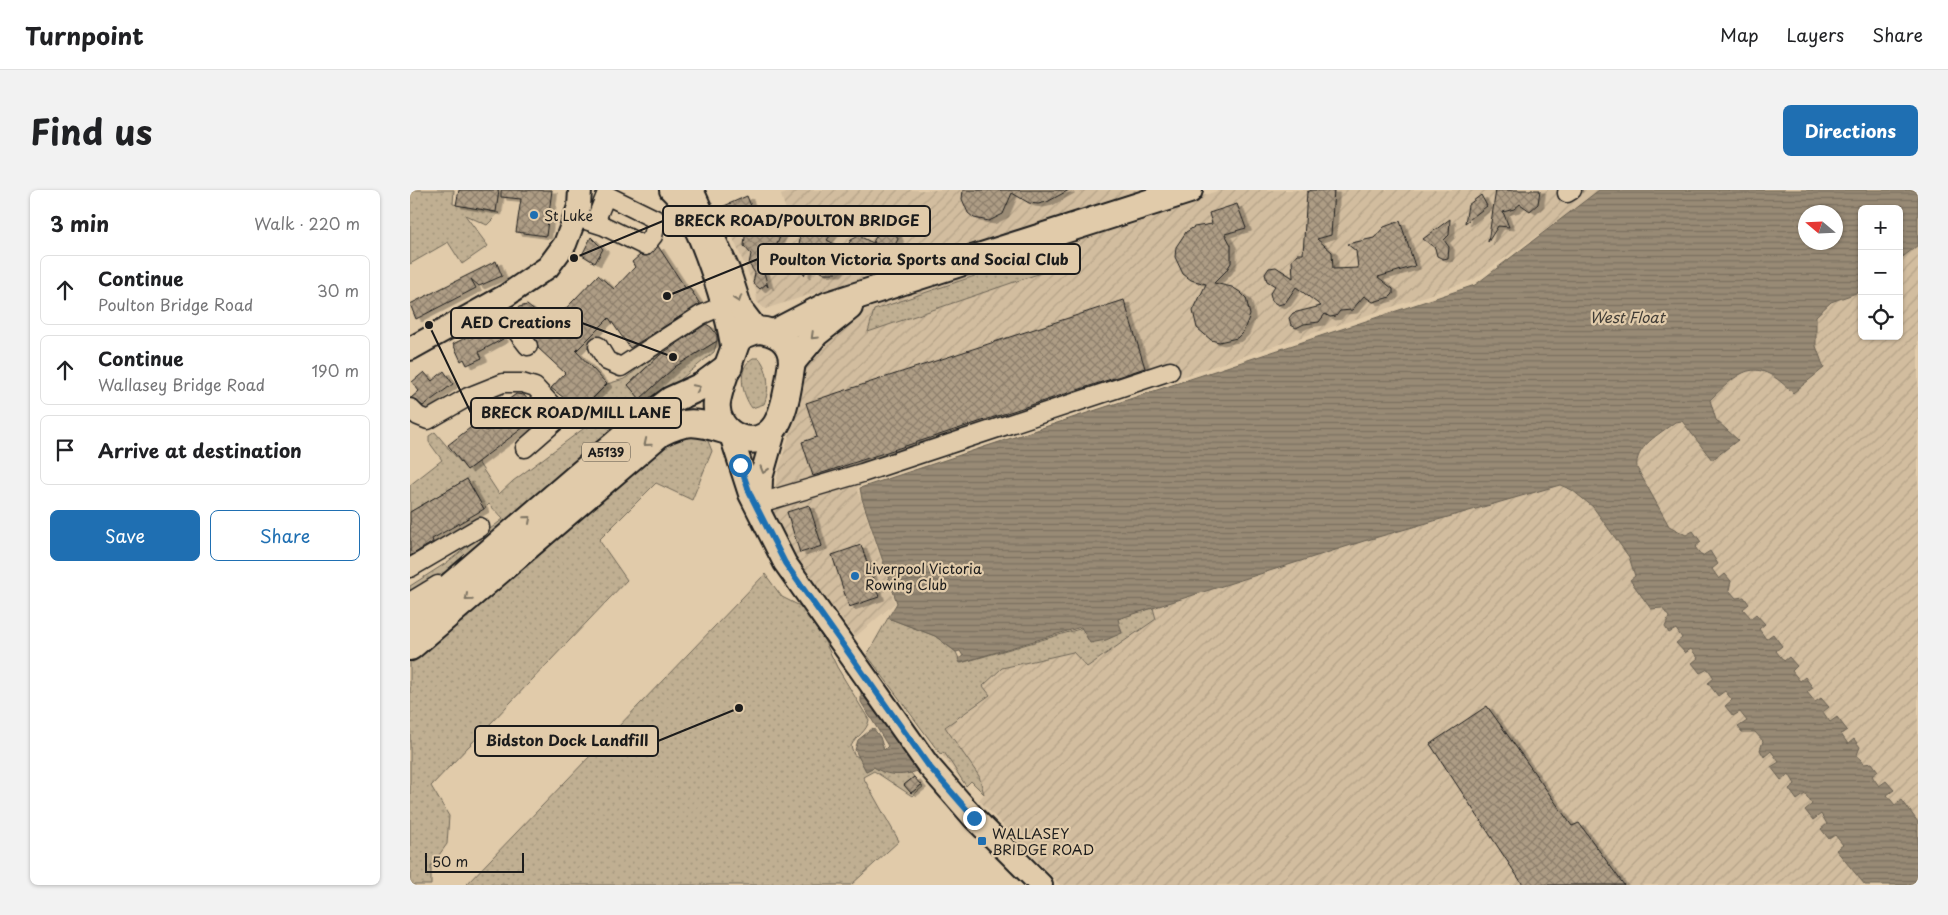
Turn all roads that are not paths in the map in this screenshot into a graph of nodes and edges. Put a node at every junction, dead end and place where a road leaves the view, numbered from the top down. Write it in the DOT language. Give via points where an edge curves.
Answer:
graph roads {
  1 [pos="1189,190"];
  2 [pos="689,194"];
  3 [pos="581,205"];
  4 [pos="865,294"];
  5 [pos="494,302"];
  6 [pos="722,306"];
  7 [pos="766,332"];
  8 [pos="528,346"];
  9 [pos="598,346"];
  10 [pos="410,348"];
  11 [pos="731,359"];
  12 [pos="792,362"];
  13 [pos="1170,371"];
  14 [pos="410,408"];
  15 [pos="776,425"];
  16 [pos="728,432"];
  17 [pos="526,448"];
  18 [pos="760,509"];
  19 [pos="480,527"];
  20 [pos="410,568"];
  21 [pos="448,588"];
  22 [pos="410,602"];
  23 [pos="410,621"];
  24 [pos="410,647"];
  25 [pos="1041,885"];
  1 -- 4 [label="highway, A5139"];
  2 -- 6 [label="main road"];
  2 -- 7 [label="main road, one-way" via="729,272 742,309"];
  3 -- 5 [label="main road" via="565,244 548,267"];
  4 -- 7 [label="highway, A5139" via="828,305"];
  4 -- 12 [label="highway, A5139, one-way" via="816,333"];
  5 -- 8 [label="lane"];
  5 -- 10 [label="main road"];
  6 -- 9 [label="lane" via="621,367 607,361"];
  6 -- 11 [label="main road" via="730,328"];
  7 -- 11 [label="highway, A5139" via="741,336"];
  7 -- 12 [label="highway" via="788,344"];
  11 -- 16 [label="highway, A5139" via="717,402 718,417"];
  21 -- 11 [label="highway, A5139, one-way" via="633,429 670,400 702,386"];
  12 -- 15 [label="highway, A5139"];
  13 -- 18 [label="lane"];
  14 -- 17 [label="lane" via="428,420 468,397 503,383 535,387 559,413 557,420"];
  15 -- 16 [label="highway, A5139" via="762,438 741,439"];
  15 -- 18 [label="main road, one-way" via="761,478"];
  16 -- 18 [label="main road" via="750,494"];
  16 -- 24 [label="highway, A5139, one-way" via="706,424 680,423 660,433"];
  18 -- 25 [label="main road" via="785,563 928,765 974,818"];
  19 -- 20 [label="lane"];
  21 -- 22 [label="lane" via="438,585"];
  21 -- 23 [label="highway, A5139"];
}
